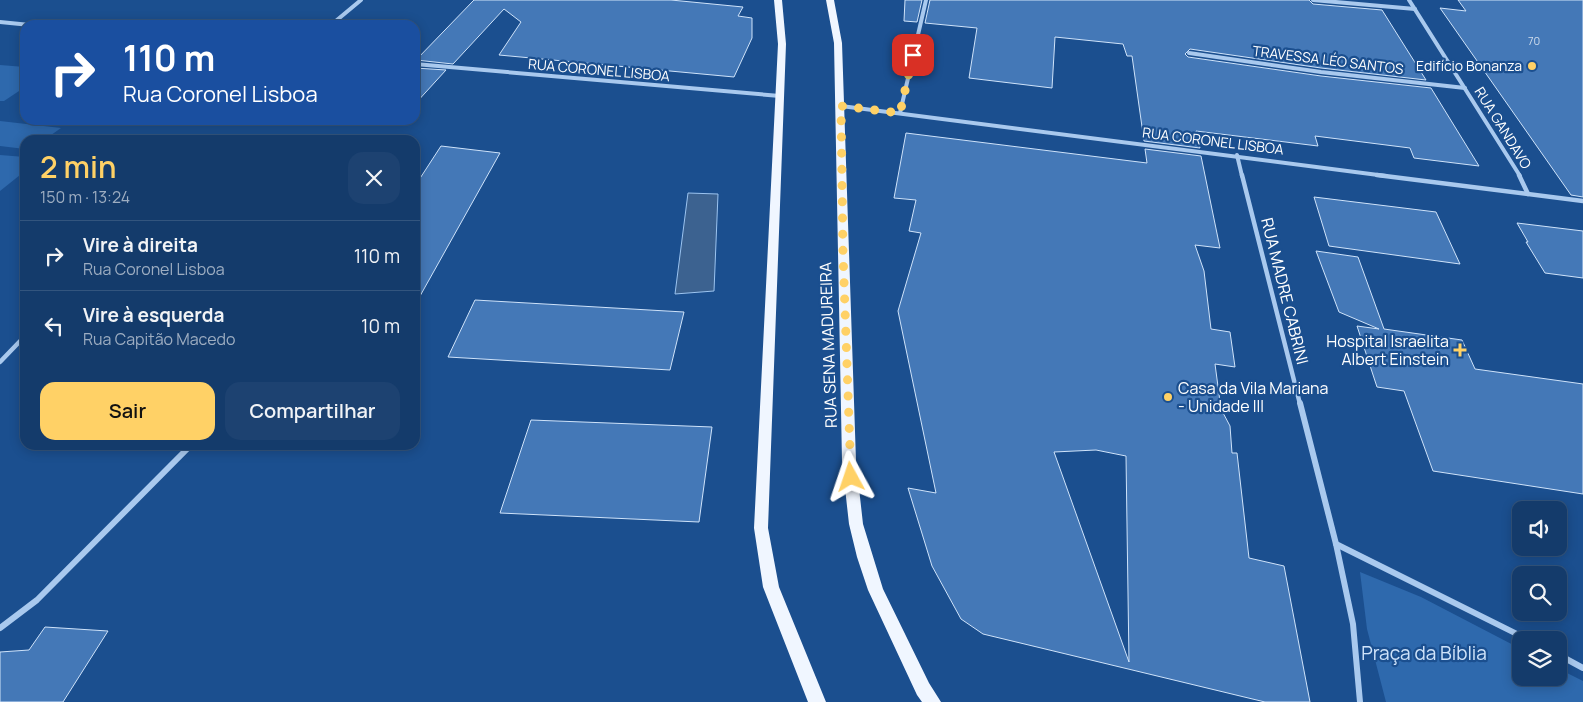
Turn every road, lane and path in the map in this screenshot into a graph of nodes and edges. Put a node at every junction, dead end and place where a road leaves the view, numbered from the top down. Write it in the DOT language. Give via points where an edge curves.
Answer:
graph roads {
  1 [pos="361,0"];
  2 [pos="778,0"];
  3 [pos="830,0"];
  4 [pos="926,0"];
  5 [pos="1313,0"];
  6 [pos="1409,0"];
  7 [pos="1415,9"];
  8 [pos="337,20"];
  9 [pos="0,22"];
  10 [pos="20,24"];
  11 [pos="1188,53"];
  12 [pos="420,64"];
  13 [pos="1465,88"];
  14 [pos="780,96"];
  15 [pos="841,106"];
  16 [pos="900,113"];
  17 [pos="1237,155"];
  18 [pos="1528,194"];
  19 [pos="1583,200"];
  20 [pos="20,341"];
  21 [pos="0,362"];
  22 [pos="186,450"];
  23 [pos="1336,544"];
  24 [pos="0,628"];
  25 [pos="1512,632"];
  26 [pos="1567,659"];
  27 [pos="1583,668"];
  28 [pos="817,702"];
  29 [pos="932,702"];
  30 [pos="1360,702"];
  1 -- 8 [label="street"];
  2 -- 14 [label="main road" via="782,44"];
  3 -- 15 [label="main road, RUA SENA MADUREIRA" via="838,43"];
  4 -- 16 [label="street"];
  5 -- 7 [label="street"];
  6 -- 7 [label="street, RUA GANDAVO"];
  7 -- 13 [label="street, RUA GANDAVO"];
  9 -- 10 [label="street"];
  11 -- 13 [label="street, TRAVESSA LÉO SANTOS"];
  12 -- 14 [label="street, RUA CORONEL LISBOA"];
  13 -- 18 [label="street, RUA GANDAVO" via="1515,165"];
  14 -- 28 [label="main road" via="761,528 771,587"];
  15 -- 16 [label="street, RUA CORONEL LISBOA"];
  15 -- 29 [label="main road, RUA SENA MADUREIRA" via="849,461 856,524 876,590"];
  16 -- 17 [label="street, RUA CORONEL LISBOA"];
  17 -- 18 [label="street, RUA CORONEL LISBOA"];
  17 -- 23 [label="street, RUA MADRE CABRINI"];
  18 -- 19 [label="street, RUA CORONEL LISBOA"];
  20 -- 21 [label="street"];
  22 -- 24 [label="street" via="37,600"];
  23 -- 25 [label="street"];
  23 -- 30 [label="street" via="1353,624"];
  26 -- 27 [label="street"];
}
